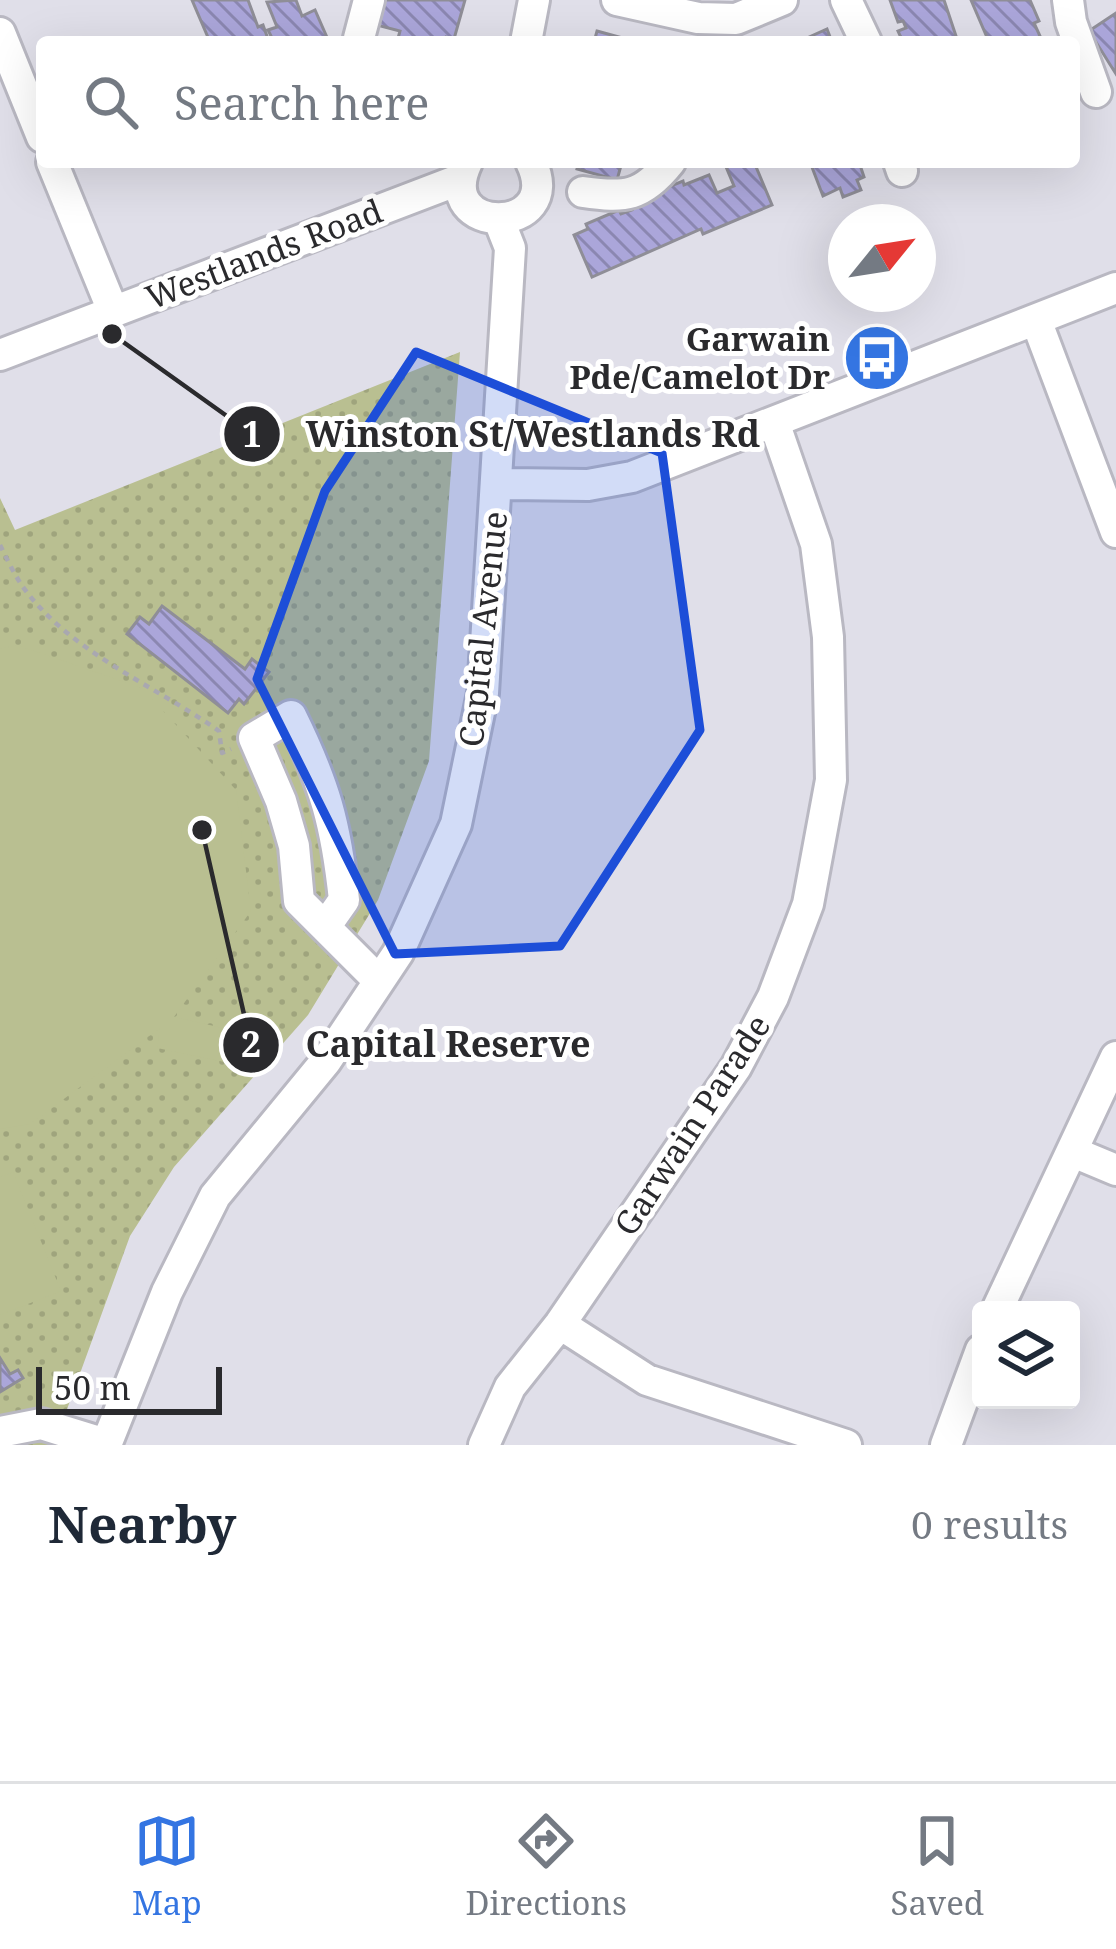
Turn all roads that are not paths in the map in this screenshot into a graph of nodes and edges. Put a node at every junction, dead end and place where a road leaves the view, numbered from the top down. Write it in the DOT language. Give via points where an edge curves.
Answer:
graph roads {
  1 [pos="369,0"];
  2 [pos="534,0"];
  3 [pos="617,0"];
  4 [pos="782,0"];
  5 [pos="846,0"];
  6 [pos="1068,0"];
  7 [pos="695,30"];
  8 [pos="0,33"];
  9 [pos="360,36"];
  10 [pos="527,36"];
  11 [pos="863,36"];
  12 [pos="1076,36"];
  13 [pos="1080,47"];
  14 [pos="1096,92"];
  15 [pos="36,121"];
  16 [pos="54,168"];
  17 [pos="533,168"];
  18 [pos="665,168"];
  19 [pos="464,170"];
  20 [pos="583,192"];
  21 [pos="500,220"];
  22 [pos="1116,288"];
  23 [pos="113,311"];
  24 [pos="1036,320"];
  25 [pos="0,355"];
  26 [pos="774,422"];
  27 [pos="499,484"];
  28 [pos="1116,532"];
  29 [pos="325,927"];
  30 [pos="379,982"];
  31 [pos="1116,1057"];
  32 [pos="1073,1152"];
  33 [pos="1116,1170"];
  34 [pos="1001,1301"];
  35 [pos="560,1324"];
  36 [pos="972,1374"];
  37 [pos="0,1432"];
  38 [pos="106,1445"];
  39 [pos="484,1445"];
  40 [pos="846,1445"];
  41 [pos="946,1445"];
  1 -- 9 [label="street"];
  2 -- 10 [label="street"];
  3 -- 7 [label="street"];
  4 -- 7 [label="street"];
  5 -- 11 [label="street"];
  6 -- 12 [label="street"];
  8 -- 15 [label="street"];
  13 -- 14 [label="street"];
  16 -- 23 [label="street"];
  17 -- 21 [label="street" via="535,197"];
  18 -- 20 [label="street" via="621,198"];
  19 -- 21 [label="street" via="466,202"];
  19 -- 23 [label="street, Westlands Road"];
  21 -- 27 [label="street, Capital Avenue" via="510,248"];
  22 -- 24 [label="street"];
  23 -- 25 [label="street, Westlands Road"];
  24 -- 26 [label="street"];
  24 -- 28 [label="street"];
  26 -- 27 [label="street" via="632,476 588,485"];
  26 -- 35 [label="street, Garwain Parade" via="816,544 828,637 831,780 808,904 736,1067"];
  27 -- 30 [label="street, Capital Avenue" via="483,693 456,824"];
  29 -- 29 [label="street" via="299,901 294,846 254,738 291,716 332,814 344,900"];
  29 -- 30 [label="street"];
  30 -- 38 [label="street, Capital Avenue" via="215,1196 166,1292"];
  31 -- 32 [label="street"];
  32 -- 33 [label="street"];
  32 -- 34 [label="street"];
  35 -- 39 [label="street, Garwain Parade" via="510,1387"];
  35 -- 40 [label="street" via="647,1380"];
  36 -- 41 [label="street"];
  37 -- 38 [label="street" via="41,1424"];
}
